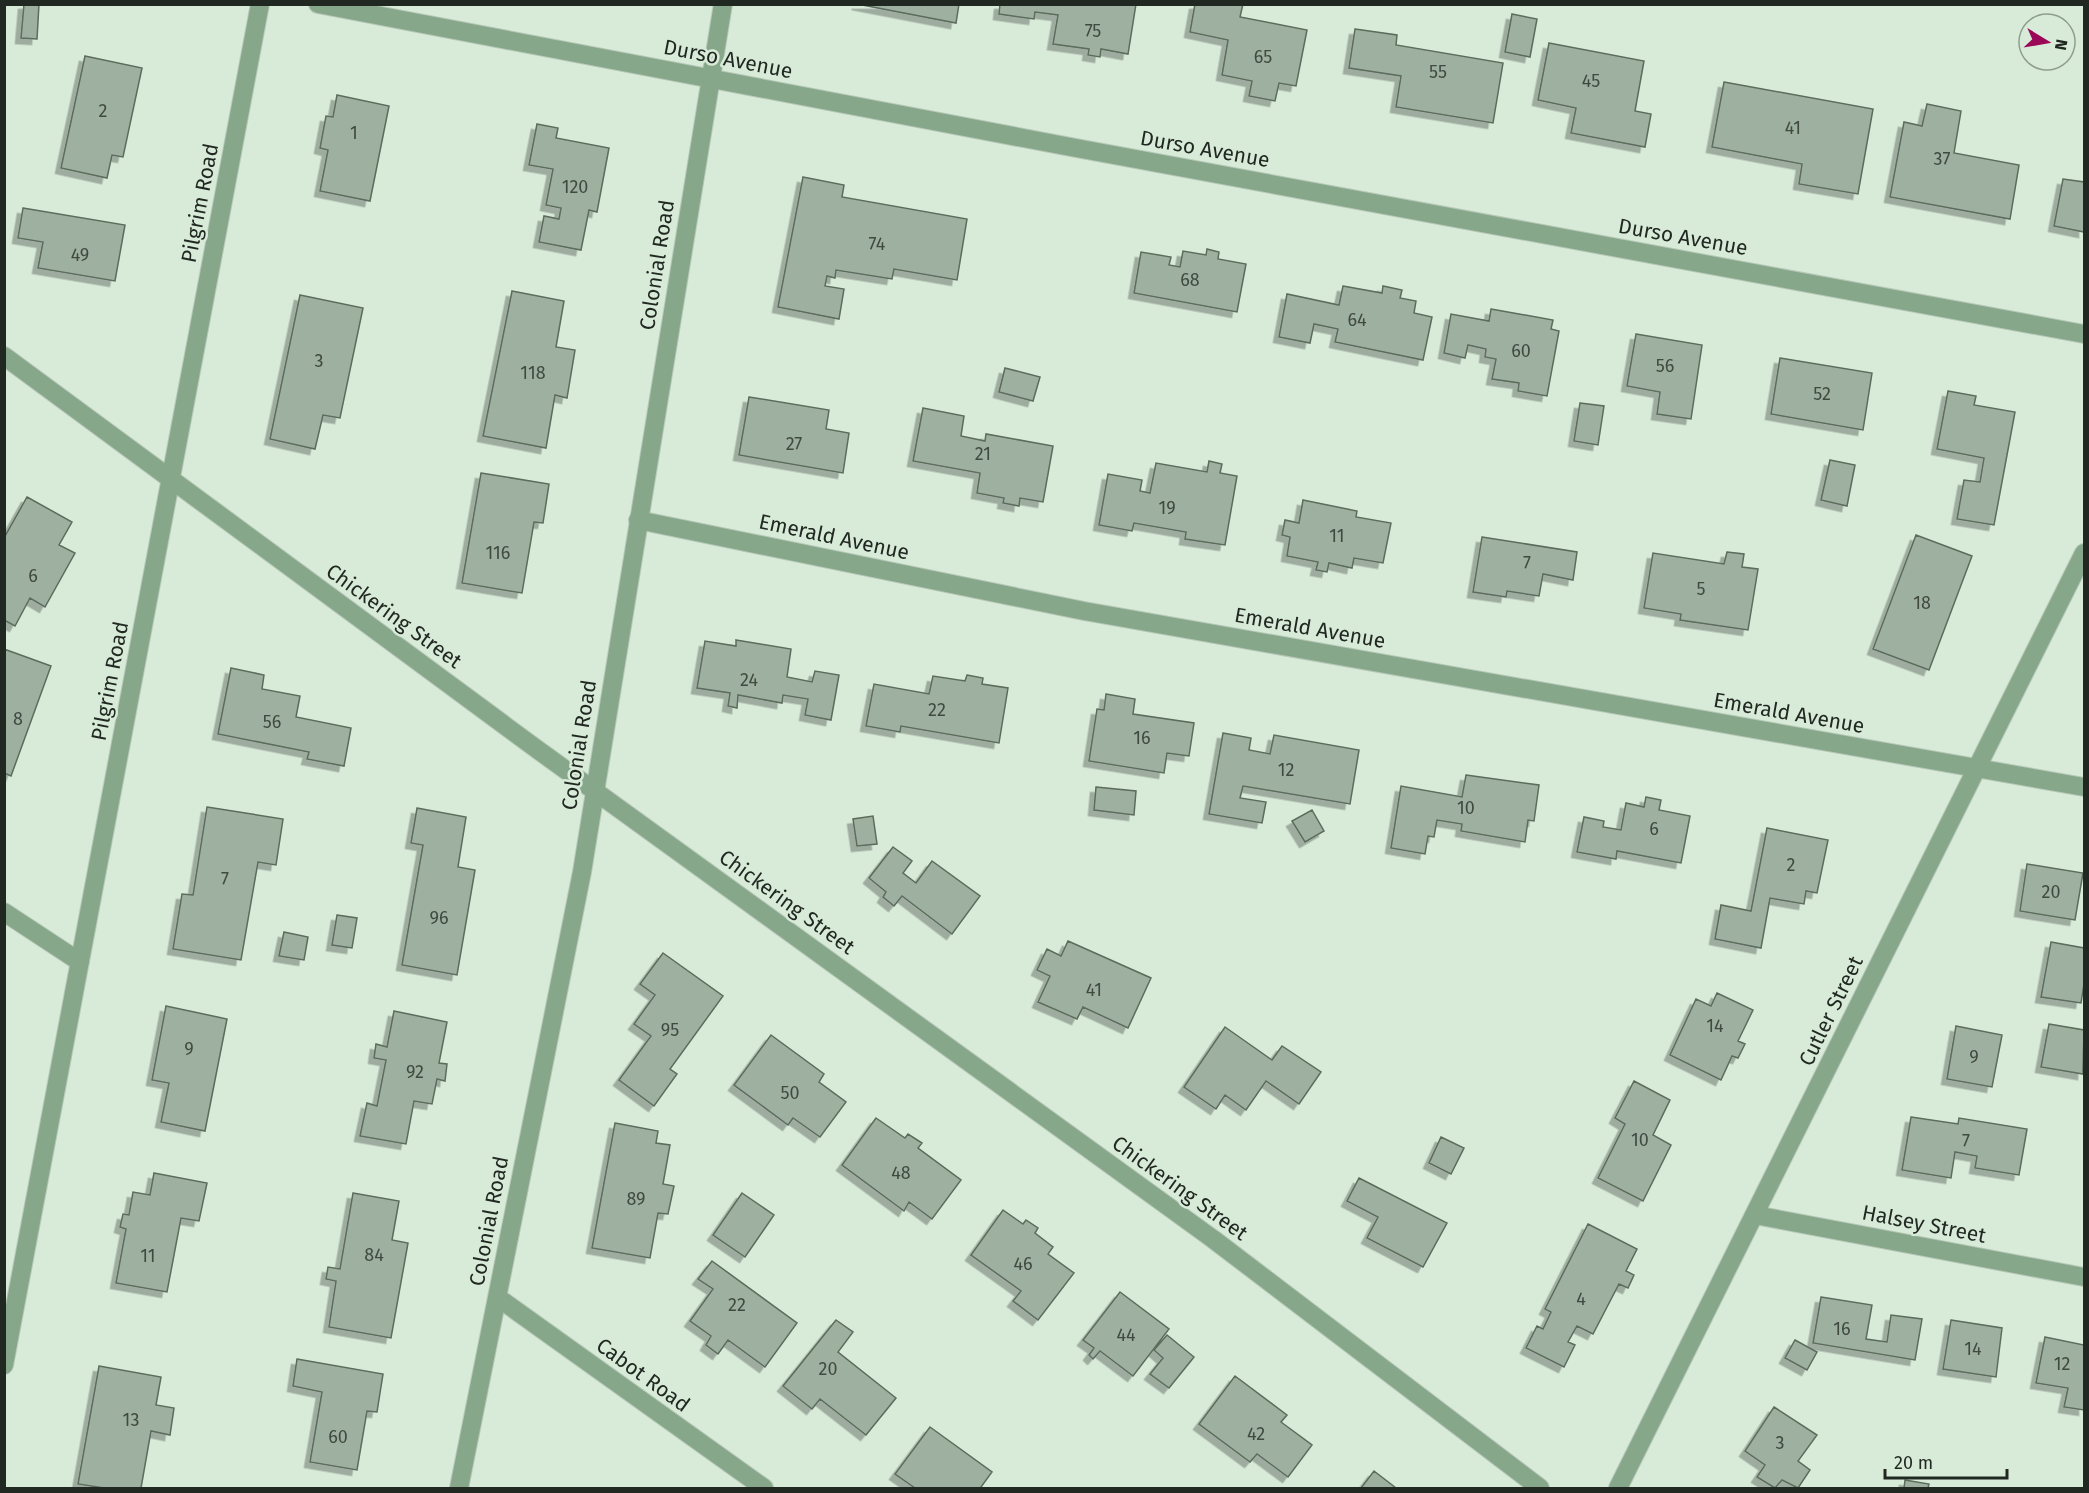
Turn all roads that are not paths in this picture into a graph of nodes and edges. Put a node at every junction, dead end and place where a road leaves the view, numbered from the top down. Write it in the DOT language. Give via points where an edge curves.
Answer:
graph roads {
  1 [pos="260,4"];
  2 [pos="318,4"];
  3 [pos="723,4"];
  4 [pos="710,79"];
  5 [pos="2085,334"];
  6 [pos="4,356"];
  7 [pos="171,479"];
  8 [pos="638,520"];
  9 [pos="2085,553"];
  10 [pos="1977,769"];
  11 [pos="2085,787"];
  12 [pos="595,791"];
  13 [pos="4,912"];
  14 [pos="80,962"];
  15 [pos="1755,1215"];
  16 [pos="2085,1277"];
  17 [pos="497,1297"];
  18 [pos="4,1365"];
  19 [pos="459,1488"];
  20 [pos="764,1488"];
  21 [pos="1540,1488"];
  22 [pos="1618,1488"];
  1 -- 7 [label="street, Pilgrim Road"];
  2 -- 4 [label="street, Durso Avenue"];
  3 -- 4 [label="street, Colonial Road"];
  4 -- 5 [label="street, Durso Avenue"];
  4 -- 8 [label="street, Colonial Road"];
  6 -- 7 [label="street, Chickering Street"];
  7 -- 12 [label="street, Chickering Street"];
  7 -- 14 [label="street, Pilgrim Road"];
  8 -- 10 [label="street, Emerald Avenue" via="1084,611"];
  8 -- 12 [label="street, Colonial Road"];
  9 -- 10 [label="street, Cutler Street"];
  10 -- 11 [label="street, Emerald Avenue"];
  10 -- 15 [label="street, Cutler Street"];
  12 -- 17 [label="street, Colonial Road"];
  12 -- 21 [label="street, Chickering Street" via="1213,1239"];
  13 -- 14 [label="street"];
  14 -- 18 [label="street, Pilgrim Road"];
  15 -- 16 [label="street, Halsey Street"];
  15 -- 22 [label="street, Cutler Street"];
  17 -- 19 [label="street, Colonial Road"];
  17 -- 20 [label="street, Cabot Road"];
}
